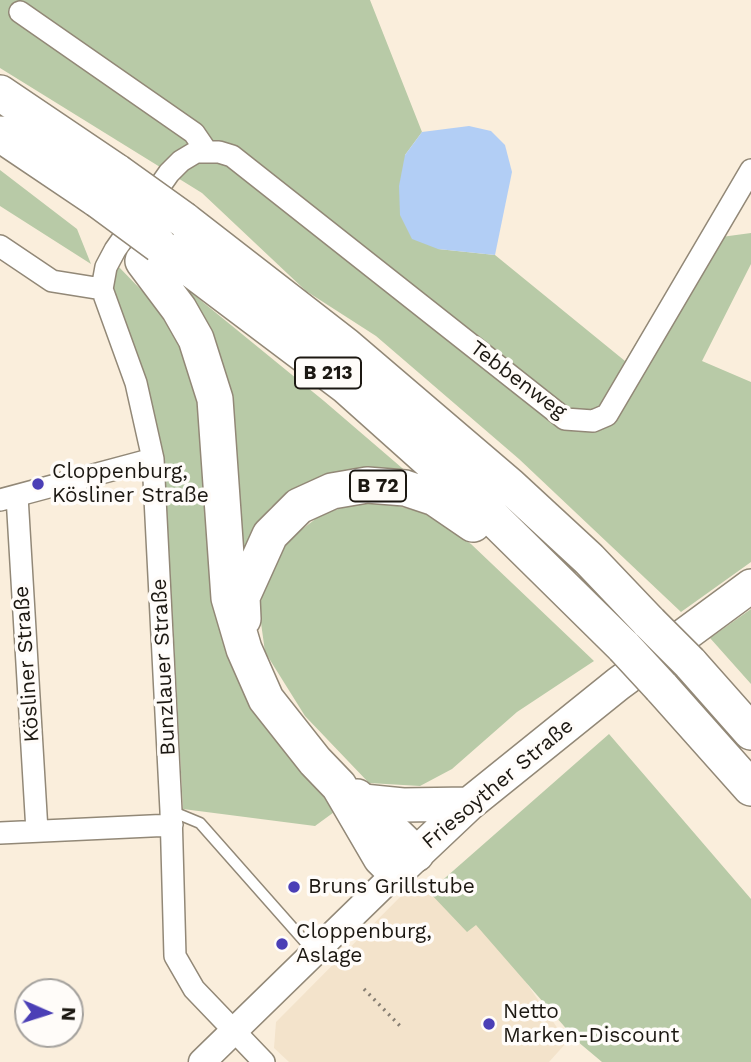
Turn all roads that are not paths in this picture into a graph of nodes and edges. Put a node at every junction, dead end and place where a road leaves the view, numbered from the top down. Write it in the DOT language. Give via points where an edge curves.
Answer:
graph roads {
  1 [pos="20,12"];
  2 [pos="0,93"];
  3 [pos="4,136"];
  4 [pos="207,152"];
  5 [pos="751,170"];
  6 [pos="0,246"];
  7 [pos="151,253"];
  8 [pos="102,289"];
  9 [pos="153,459"];
  10 [pos="8,498"];
  11 [pos="751,586"];
  12 [pos="583,606"];
  13 [pos="244,649"];
  14 [pos="744,718"];
  15 [pos="751,788"];
  16 [pos="351,794"];
  17 [pos="469,804"];
  18 [pos="172,818"];
  19 [pos="37,831"];
  20 [pos="0,833"];
  21 [pos="406,864"];
  22 [pos="314,952"];
  23 [pos="234,1031"];
  24 [pos="202,1062"];
  25 [pos="264,1062"];
  1 -- 4 [label="street" via="194,133"];
  2 -- 14 [label="highway, B 213, bridge" via="184,219 345,345 589,559"];
  3 -- 7 [label="highway, B 213" via="18,165 93,207"];
  4 -- 5 [label="street, Tebbenweg" via="232,156 565,419 580,422 607,415"];
  4 -- 8 [label="street" via="188,156 169,173 115,250"];
  6 -- 8 [label="street" via="52,281"];
  7 -- 12 [label="highway, B 213" via="346,386 487,512"];
  7 -- 13 [label="highway, B 213" via="196,339 215,399 229,598"];
  8 -- 9 [label="street, Bunzlauer Straße" via="136,383"];
  9 -- 10 [label="street"];
  9 -- 18 [label="street, Bunzlauer Straße"];
  10 -- 19 [label="street, Kösliner Straße"];
  11 -- 17 [label="main road, Friesoyther Straße" via="618,684"];
  12 -- 13 [label="highway, B 72" via="555,599 461,513 435,498 405,488 367,485 332,491 299,506 270,535 242,597"];
  12 -- 15 [label="highway, B 72, bridge"];
  13 -- 16 [label="highway, B 72" via="277,714"];
  16 -- 17 [label="main road" via="403,805"];
  16 -- 21 [label="highway" via="381,858"];
  17 -- 21 [label="main road, Friesoyther Straße"];
  18 -- 19 [label="street"];
  18 -- 22 [label="lane" via="200,823"];
  18 -- 23 [label="street, Bunzlauer Straße" via="175,956 194,989"];
  19 -- 20 [label="street"];
  21 -- 22 [label="street, Friesoyther Straße"];
  22 -- 23 [label="street, Friesoyther Straße"];
  23 -- 24 [label="street, Friesoyther Straße"];
  23 -- 25 [label="street, Bunzlauer Straße"];
}
